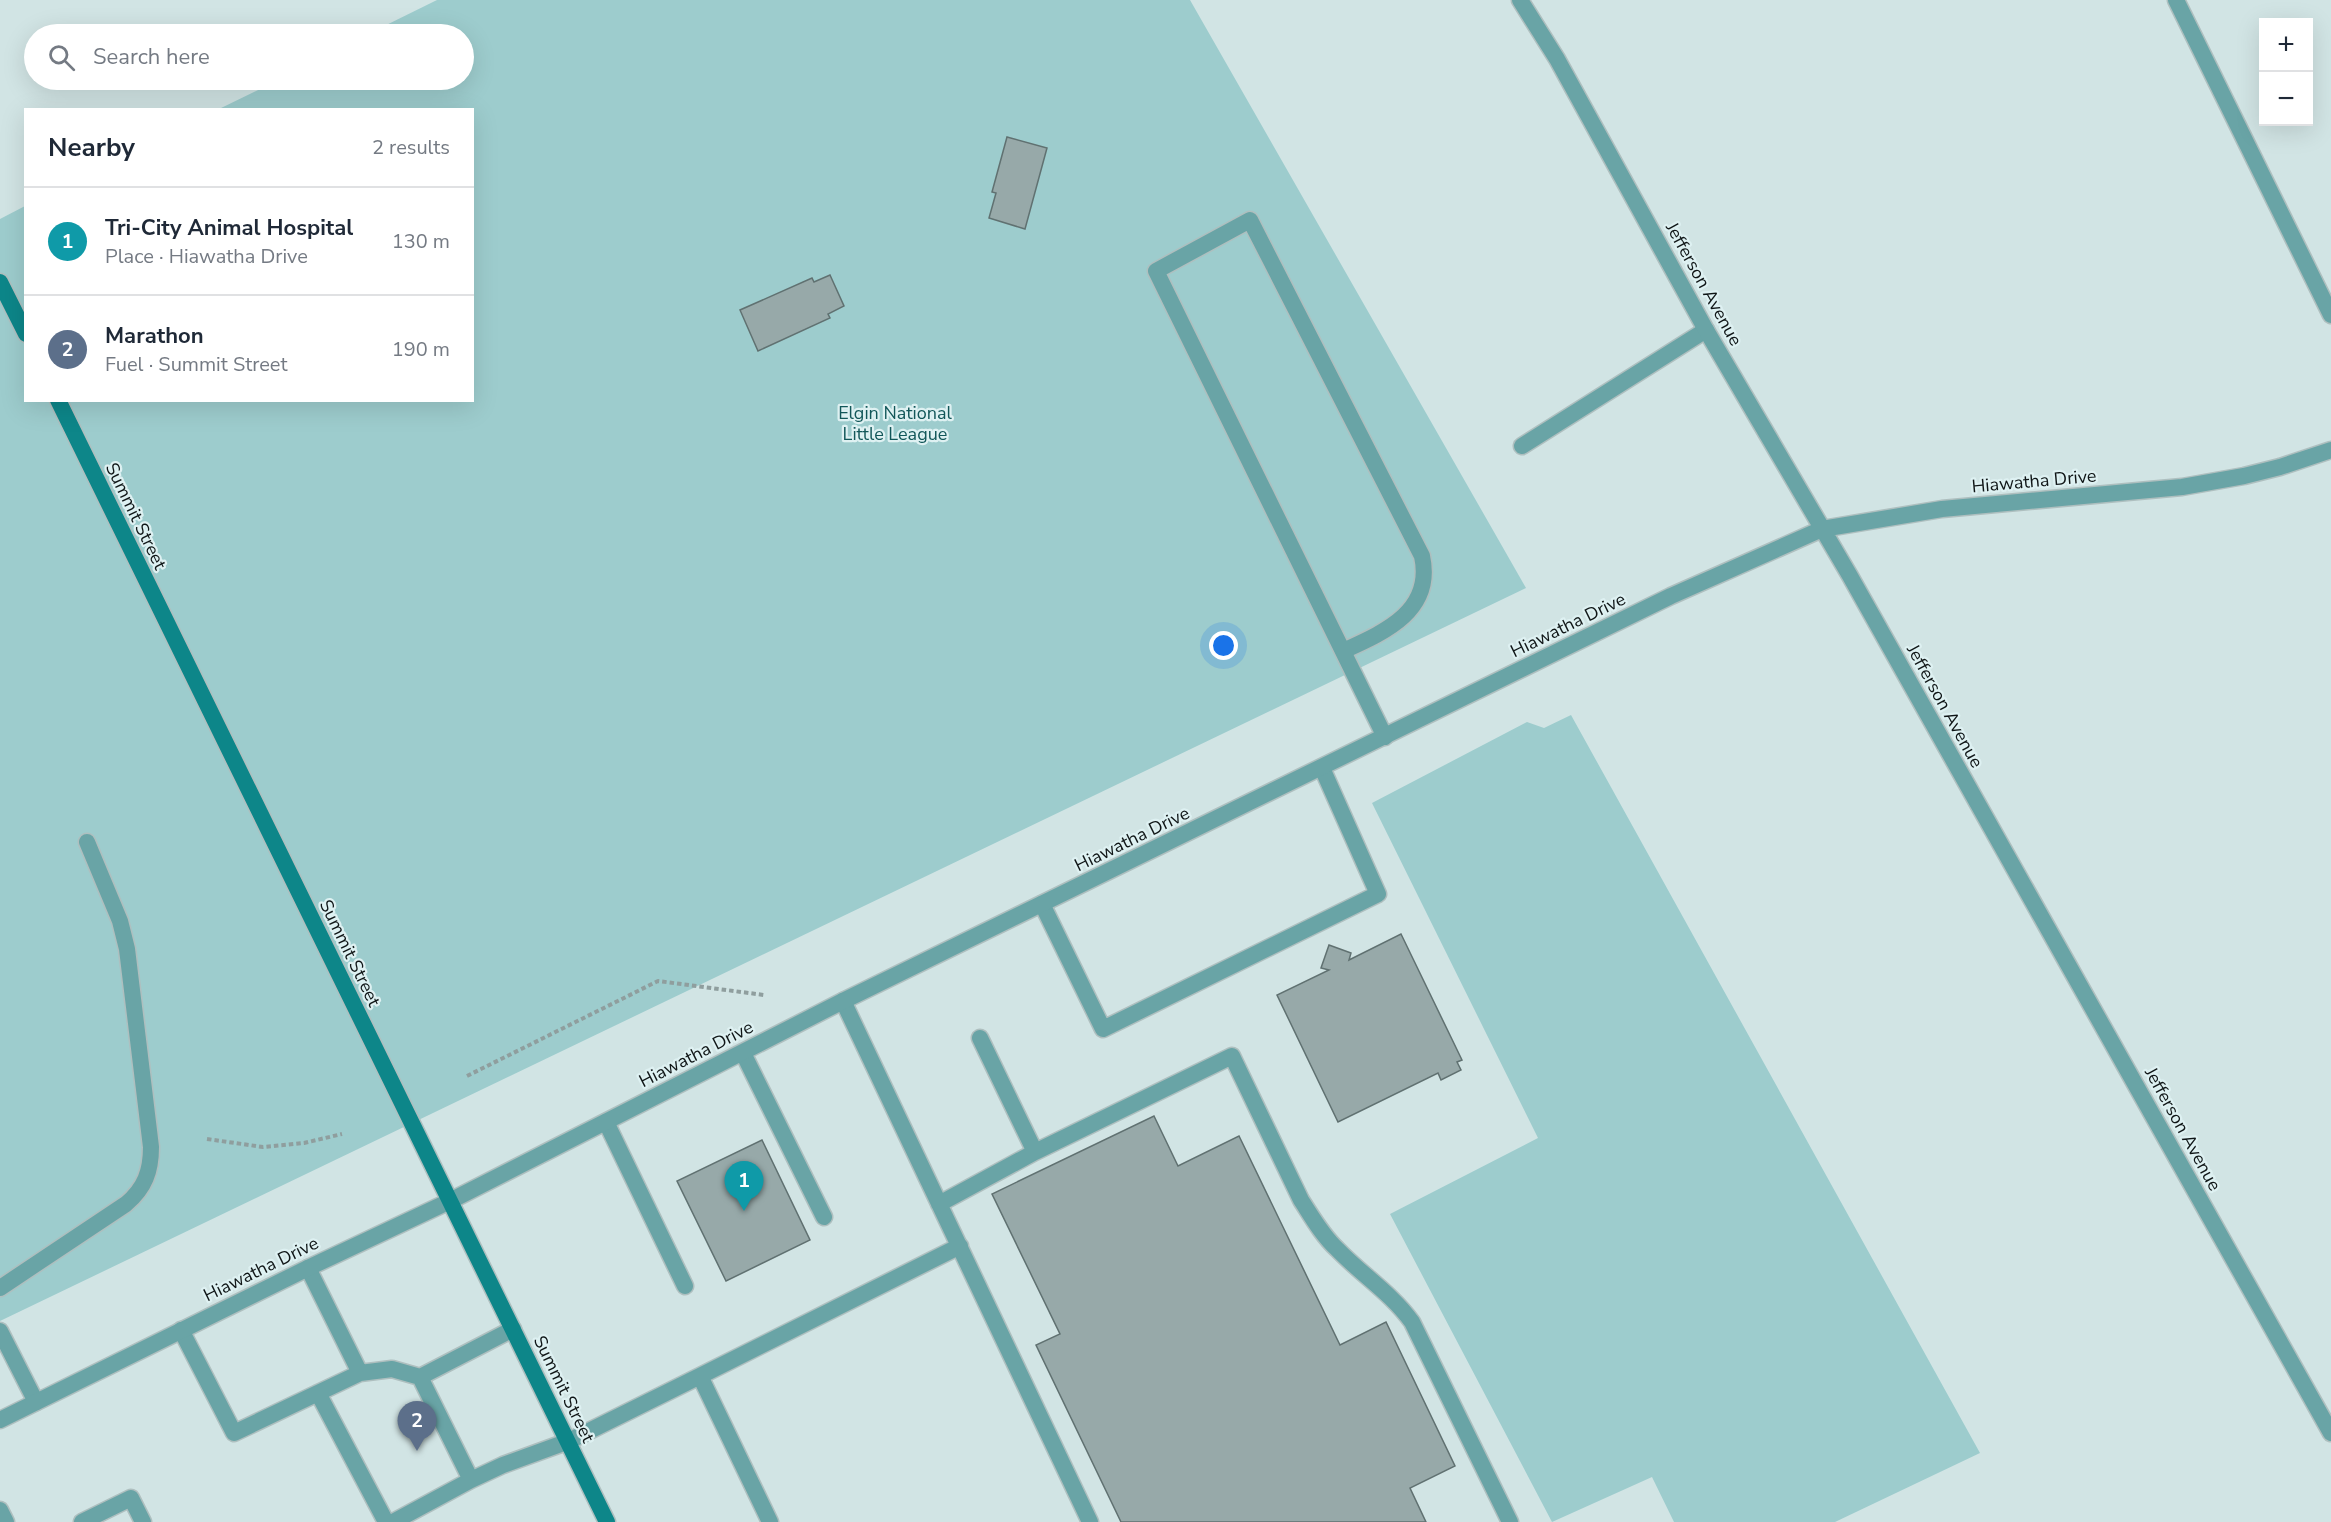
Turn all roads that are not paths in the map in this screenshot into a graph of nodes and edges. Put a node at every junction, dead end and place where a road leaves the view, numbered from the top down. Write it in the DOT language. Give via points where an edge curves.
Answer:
graph roads {
  1 [pos="1520,0"];
  2 [pos="2176,0"];
  3 [pos="0,282"];
  4 [pos="2331,315"];
  5 [pos="24,330"];
  6 [pos="1706,330"];
  7 [pos="59,402"];
  8 [pos="1522,446"];
  9 [pos="2331,450"];
  10 [pos="1822,529"];
  11 [pos="1343,651"];
  12 [pos="1385,737"];
  13 [pos="1322,768"];
  14 [pos="87,842"];
  15 [pos="1042,904"];
  16 [pos="843,1001"];
  17 [pos="980,1038"];
  18 [pos="742,1053"];
  19 [pos="606,1122"];
  20 [pos="1035,1152"];
  21 [pos="450,1201"];
  22 [pos="939,1204"];
  23 [pos="824,1217"];
  24 [pos="960,1246"];
  25 [pos="308,1268"];
  26 [pos="685,1286"];
  27 [pos="0,1288"];
  28 [pos="513,1329"];
  29 [pos="181,1330"];
  30 [pos="0,1331"];
  31 [pos="360,1373"];
  32 [pos="700,1376"];
  33 [pos="420,1377"];
  34 [pos="318,1393"];
  35 [pos="36,1402"];
  36 [pos="0,1420"];
  37 [pos="2331,1433"];
  38 [pos="569,1441"];
  39 [pos="471,1480"];
  40 [pos="0,1510"];
  41 [pos="6,1522"];
  42 [pos="82,1522"];
  43 [pos="143,1522"];
  44 [pos="386,1522"];
  45 [pos="393,1522"];
  46 [pos="607,1522"];
  47 [pos="770,1522"];
  48 [pos="1090,1522"];
  49 [pos="1509,1522"];
  1 -- 6 [label="street, Jefferson Avenue"];
  2 -- 4 [label="street"];
  3 -- 5 [label="main road"];
  6 -- 8 [label="street"];
  6 -- 10 [label="street, Jefferson Avenue"];
  7 -- 21 [label="main road, Summit Street"];
  9 -- 10 [label="street, Hiawatha Drive" via="2244,476 2182,487 1952,508"];
  10 -- 12 [label="street, Hiawatha Drive" via="1671,596"];
  10 -- 37 [label="street, Jefferson Avenue"];
  11 -- 11 [label="street" via="1388,628 1414,607 1423,584 1422,556 1250,220 1156,271"];
  11 -- 12 [label="street"];
  12 -- 13 [label="street, Hiawatha Drive"];
  13 -- 15 [label="street, Hiawatha Drive"];
  13 -- 15 [label="street" via="1378,894 1103,1029"];
  14 -- 27 [label="street" via="120,921 127,949 151,1146 150,1168 143,1187 126,1204"];
  15 -- 16 [label="street, Hiawatha Drive"];
  16 -- 18 [label="street, Hiawatha Drive"];
  16 -- 22 [label="street"];
  17 -- 20 [label="street"];
  18 -- 19 [label="street, Hiawatha Drive"];
  18 -- 23 [label="street"];
  19 -- 21 [label="street, Hiawatha Drive"];
  19 -- 26 [label="street"];
  20 -- 22 [label="street"];
  20 -- 49 [label="street" via="1232,1056 1301,1200 1318,1227 1338,1251 1399,1304 1412,1322"];
  21 -- 25 [label="street, Hiawatha Drive"];
  21 -- 28 [label="main road, Summit Street"];
  22 -- 24 [label="street"];
  24 -- 32 [label="street"];
  24 -- 48 [label="street"];
  25 -- 29 [label="street, Hiawatha Drive"];
  25 -- 31 [label="street"];
  28 -- 33 [label="street"];
  28 -- 38 [label="main road, Summit Street"];
  29 -- 34 [label="street" via="234,1433"];
  29 -- 35 [label="street, Hiawatha Drive"];
  30 -- 35 [label="street"];
  31 -- 33 [label="street" via="392,1369"];
  31 -- 34 [label="street"];
  32 -- 38 [label="street"];
  32 -- 47 [label="street"];
  33 -- 39 [label="street"];
  34 -- 44 [label="street"];
  35 -- 36 [label="street, Hiawatha Drive"];
  38 -- 39 [label="street"];
  38 -- 46 [label="main road, Summit Street"];
  39 -- 45 [label="street"];
  40 -- 41 [label="street"];
  42 -- 43 [label="street" via="131,1498"];
}
